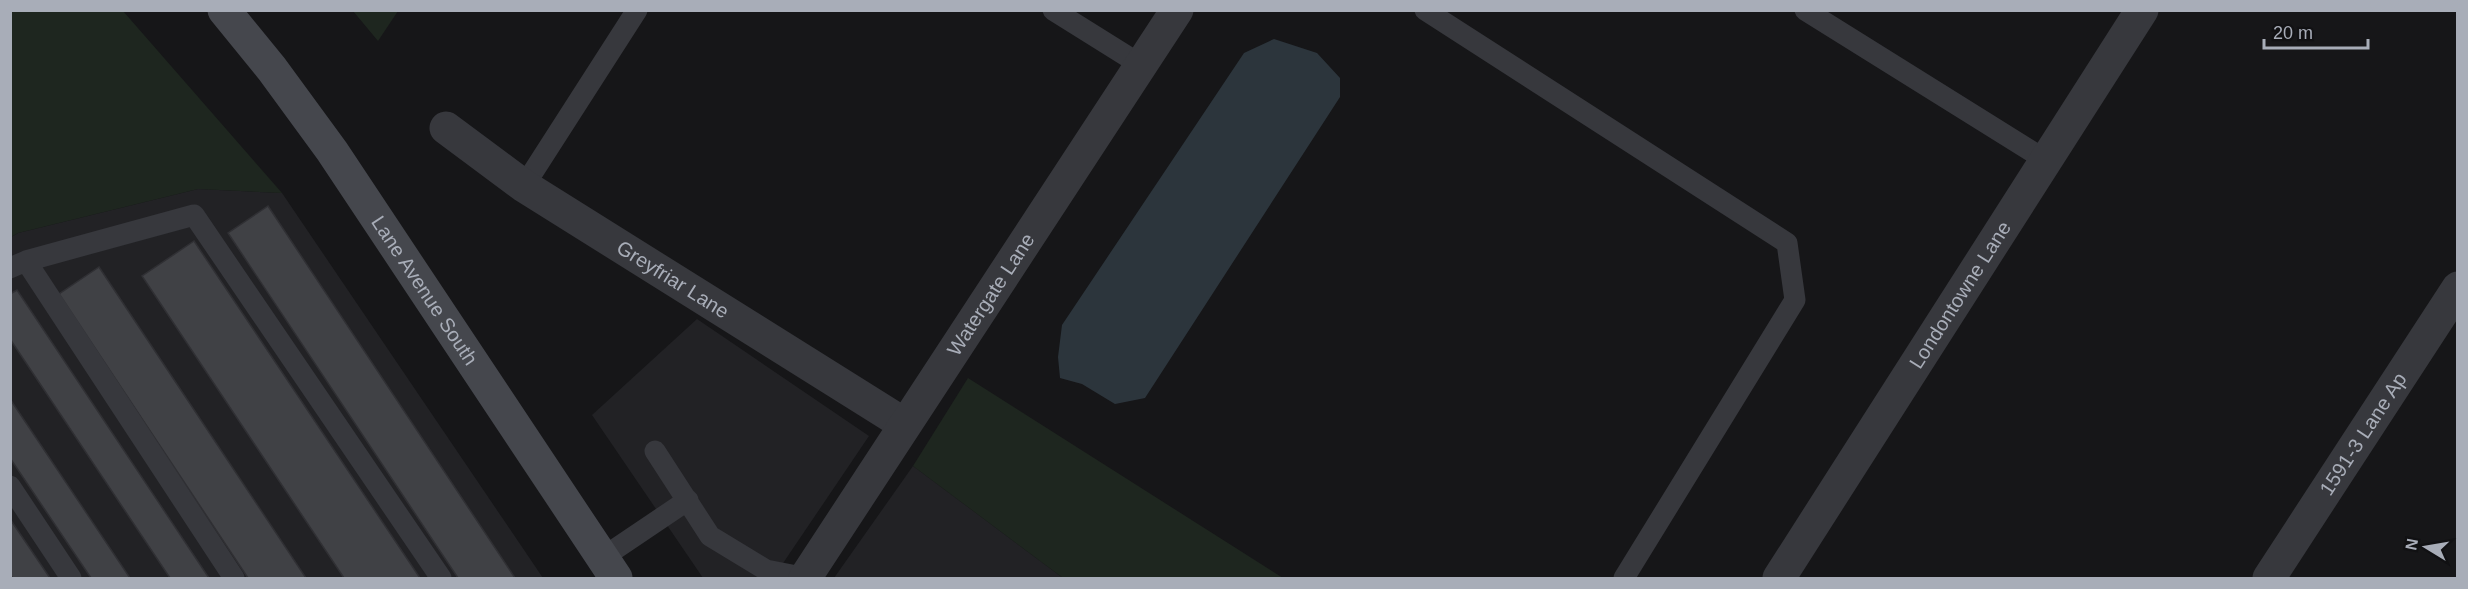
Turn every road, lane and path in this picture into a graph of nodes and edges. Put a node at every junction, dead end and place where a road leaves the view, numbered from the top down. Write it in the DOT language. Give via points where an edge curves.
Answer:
graph roads {
  1 [pos="224,10"];
  2 [pos="637,10"];
  3 [pos="1053,10"];
  4 [pos="1177,10"];
  5 [pos="1425,10"];
  6 [pos="1805,10"];
  7 [pos="2142,10"];
  8 [pos="1141,65"];
  9 [pos="446,128"];
  10 [pos="2047,161"];
  11 [pos="524,186"];
  12 [pos="18,265"];
  13 [pos="2457,288"];
  14 [pos="904,424"];
  15 [pos="656,451"];
  16 [pos="10,486"];
  17 [pos="688,501"];
  18 [pos="609,568"];
  19 [pos="806,578"];
  20 [pos="71,579"];
  21 [pos="234,579"];
  22 [pos="441,579"];
  23 [pos="1624,579"];
  24 [pos="1779,579"];
  25 [pos="2269,579"];
  1 -- 18 [label="main road, Lane Avenue South" via="332,151"];
  2 -- 11 [label="lane"];
  3 -- 8 [label="lane"];
  4 -- 8 [label="street, Watergate Lane"];
  5 -- 23 [label="lane" via="1786,243 1795,300"];
  6 -- 10 [label="lane"];
  7 -- 10 [label="street, Londontowne Lane"];
  8 -- 14 [label="street, Watergate Lane"];
  9 -- 11 [label="street, Greyfriar Lane"];
  10 -- 24 [label="street, Londontowne Lane"];
  11 -- 14 [label="street, Greyfriar Lane"];
  12 -- 21 [label="lane"];
  12 -- 22 [label="lane" via="194,215"];
  13 -- 25 [label="street, 1591-3 Lane Ap"];
  14 -- 19 [label="street, Watergate Lane"];
  15 -- 17 [label="lane"];
  16 -- 20 [label="lane"];
  17 -- 18 [label="lane"];
  17 -- 19 [label="lane" via="710,536 766,570"];
}
